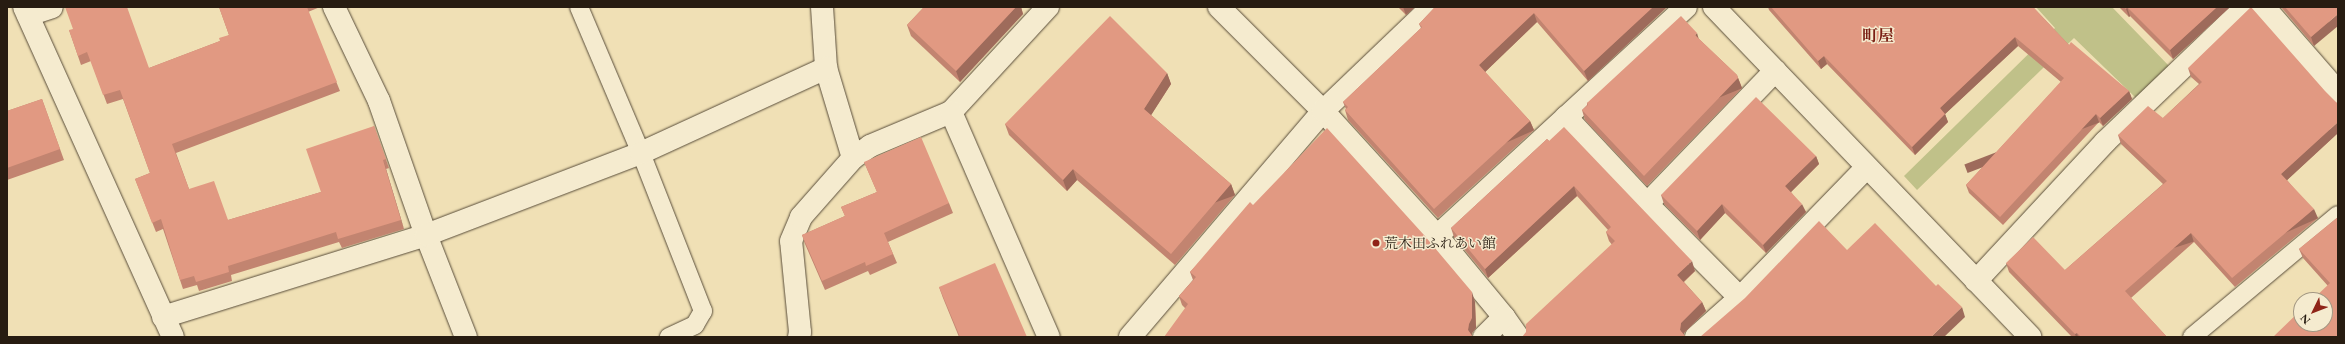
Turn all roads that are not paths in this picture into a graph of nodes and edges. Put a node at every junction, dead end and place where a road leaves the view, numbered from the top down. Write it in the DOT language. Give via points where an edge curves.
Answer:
graph roads {
  1 [pos="52,7"];
  2 [pos="334,7"];
  3 [pos="579,7"];
  4 [pos="822,7"];
  5 [pos="1048,7"];
  6 [pos="1219,7"];
  7 [pos="1432,7"];
  8 [pos="1686,7"];
  9 [pos="1714,7"];
  10 [pos="2249,7"];
  11 [pos="26,11"];
  12 [pos="826,68"];
  13 [pos="1775,71"];
  14 [pos="2338,92"];
  15 [pos="1323,111"];
  16 [pos="951,112"];
  17 [pos="1566,117"];
  18 [pos="641,153"];
  19 [pos="853,158"];
  20 [pos="1867,167"];
  21 [pos="1647,204"];
  22 [pos="2338,216"];
  23 [pos="426,235"];
  24 [pos="1438,236"];
  25 [pos="1976,281"];
  26 [pos="1740,298"];
  27 [pos="163,317"];
  28 [pos="1504,317"];
  29 [pos="2028,336"];
  30 [pos="173,337"];
  31 [pos="466,337"];
  32 [pos="669,337"];
  33 [pos="799,337"];
  34 [pos="1049,337"];
  35 [pos="1130,337"];
  36 [pos="1484,337"];
  37 [pos="1518,337"];
  38 [pos="1696,337"];
  39 [pos="2192,337"];
  1 -- 11 [label="street"];
  2 -- 23 [label="street" via="379,101"];
  3 -- 18 [label="lane"];
  4 -- 12 [label="street"];
  5 -- 16 [label="street"];
  6 -- 15 [label="street"];
  7 -- 15 [label="street"];
  8 -- 17 [label="street"];
  9 -- 13 [label="street"];
  10 -- 14 [label="street"];
  10 -- 25 [label="street" via="2105,142"];
  11 -- 27 [label="street"];
  12 -- 18 [label="street"];
  12 -- 19 [label="street"];
  13 -- 20 [label="street"];
  13 -- 21 [label="street"];
  15 -- 24 [label="street"];
  15 -- 35 [label="street"];
  16 -- 19 [label="street" via="870,146"];
  16 -- 34 [label="street"];
  17 -- 21 [label="street"];
  17 -- 24 [label="street"];
  18 -- 23 [label="street"];
  18 -- 32 [label="lane" via="703,310 695,326"];
  19 -- 33 [label="street" via="800,217 791,241"];
  20 -- 25 [label="street"];
  20 -- 26 [label="street"];
  21 -- 26 [label="street"];
  22 -- 39 [label="lane"];
  23 -- 27 [label="street"];
  23 -- 31 [label="street"];
  24 -- 28 [label="street"];
  25 -- 29 [label="street"];
  26 -- 38 [label="street"];
  27 -- 30 [label="street"];
  28 -- 36 [label="street"];
  28 -- 37 [label="street"];
}
